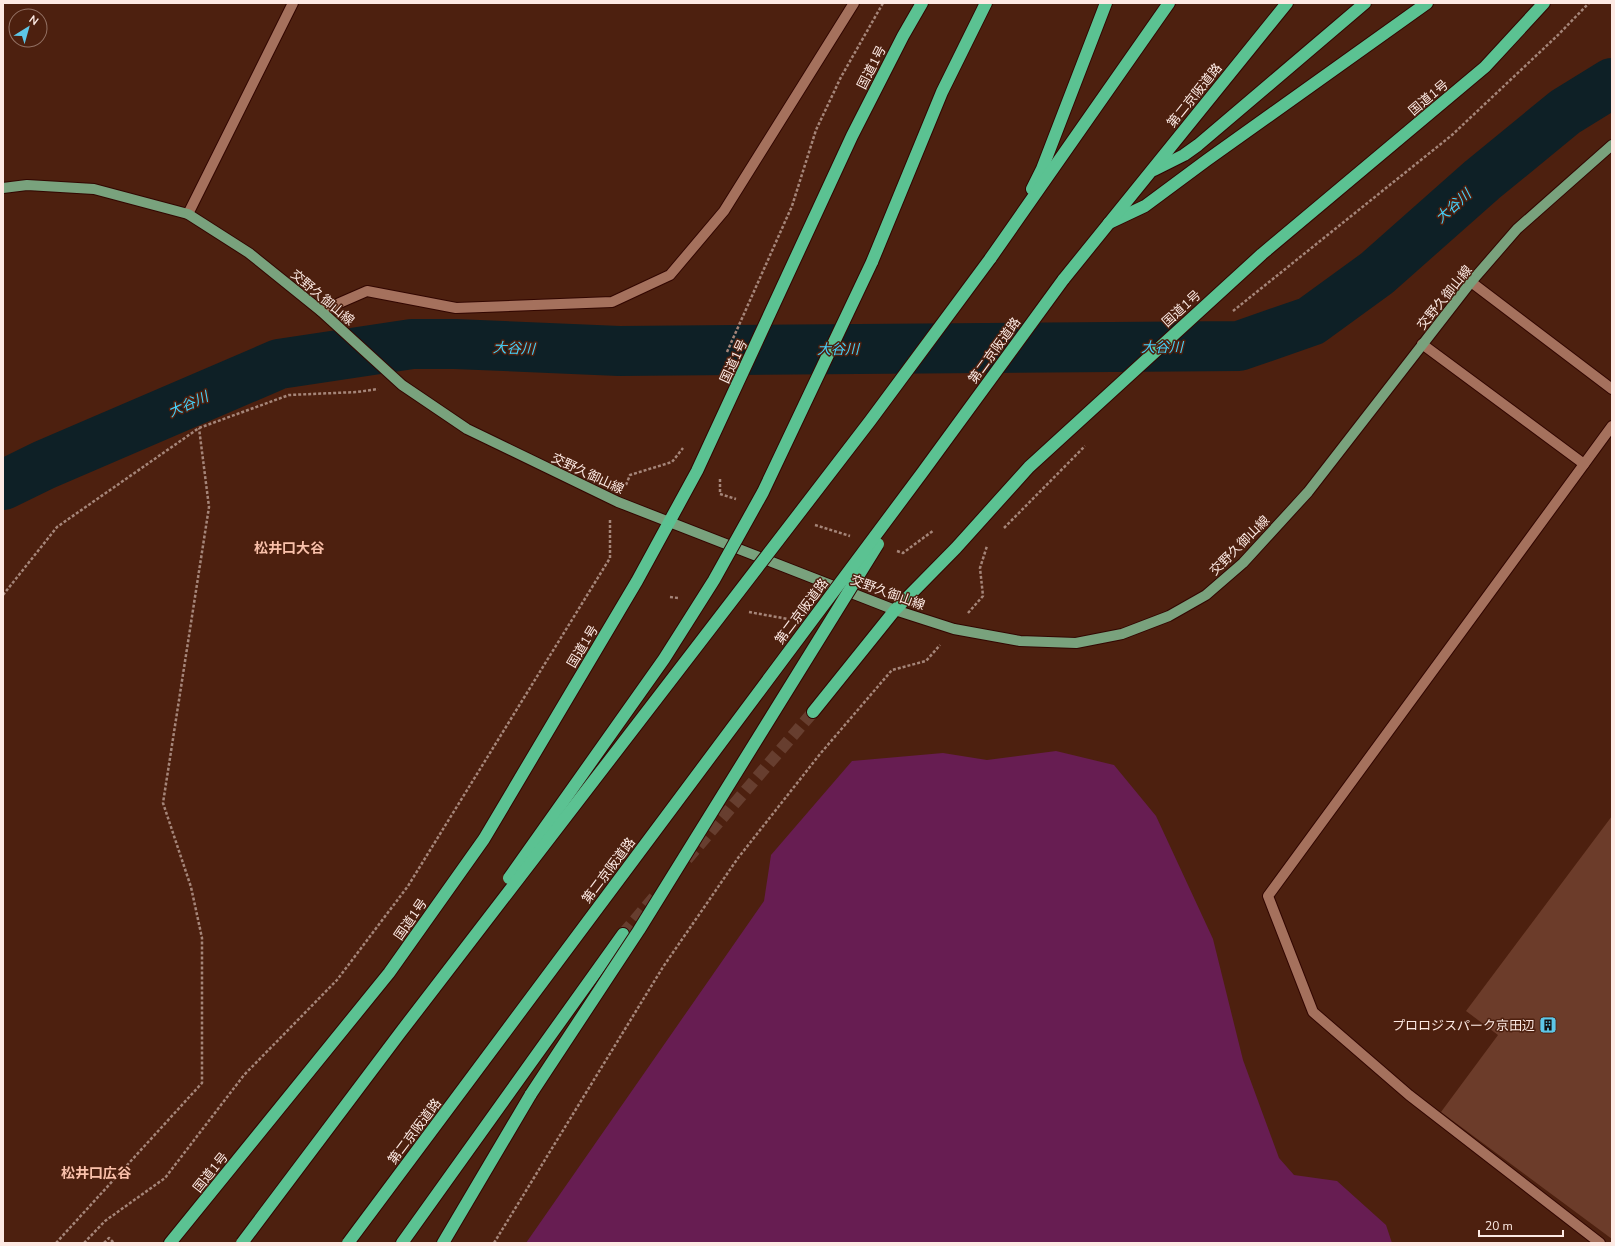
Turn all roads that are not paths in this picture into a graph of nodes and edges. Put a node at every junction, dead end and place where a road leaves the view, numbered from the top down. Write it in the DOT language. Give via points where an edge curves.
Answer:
graph roads {
  1 [pos="293,3"];
  2 [pos="854,3"];
  3 [pos="922,3"];
  4 [pos="986,3"];
  5 [pos="1106,3"];
  6 [pos="1169,3"];
  7 [pos="1287,3"];
  8 [pos="1366,3"];
  9 [pos="1427,3"];
  10 [pos="1544,3"];
  11 [pos="1612,145"];
  12 [pos="1150,172"];
  13 [pos="3,188"];
  14 [pos="188,214"];
  15 [pos="1017,221"];
  16 [pos="1109,223"];
  17 [pos="1471,282"];
  18 [pos="321,311"];
  19 [pos="1422,344"];
  20 [pos="1612,389"];
  21 [pos="1612,426"];
  22 [pos="1584,464"];
  23 [pos="922,473"];
  24 [pos="669,521"];
  25 [pos="895,610"];
  26 [pos="813,712"];
  27 [pos="623,934"];
  28 [pos="400,1033"];
  29 [pos="170,1243"];
  30 [pos="242,1243"];
  31 [pos="348,1243"];
  32 [pos="402,1243"];
  33 [pos="443,1243"];
  34 [pos="1600,1243"];
  1 -- 14 [label="street"];
  2 -- 18 [label="street" via="724,211 670,275 612,302 456,308 367,291"];
  3 -- 24 [label="highway, 国道1号" via="852,136 697,471"];
  4 -- 28 [label="highway, bridge" via="942,92 872,262 763,492 714,580 664,659"];
  5 -- 15 [label="highway" via="1042,169"];
  6 -- 15 [label="highway"];
  7 -- 12 [label="highway, 第二京阪道路"];
  8 -- 12 [label="highway" via="1198,145"];
  9 -- 16 [label="highway" via="1145,206"];
  10 -- 25 [label="highway, 国道1号" via="1485,67 1262,254 1028,467 956,548"];
  11 -- 17 [label="main road, 交野久御山線" via="1517,229"];
  12 -- 16 [label="highway, 第二京阪道路"];
  13 -- 14 [label="main road, 交野久御山線" via="27,185 94,189"];
  14 -- 18 [label="main road, 交野久御山線" via="249,253"];
  15 -- 28 [label="highway, bridge" via="870,421"];
  16 -- 23 [label="highway, 第二京阪道路, bridge" via="1063,280"];
  17 -- 19 [label="main road, 交野久御山線"];
  17 -- 20 [label="street"];
  18 -- 24 [label="main road, 交野久御山線" via="402,385 467,429 618,502"];
  19 -- 22 [label="street"];
  19 -- 25 [label="main road, 交野久御山線" via="1308,492 1243,563 1206,596 1169,616 1122,634 1076,643 1020,641 954,628"];
  21 -- 22 [label="street"];
  22 -- 34 [label="street" via="1268,896 1313,1012 1409,1095"];
  23 -- 31 [label="highway, 第二京阪道路, bridge"];
  23 -- 33 [label="highway, bridge" via="639,930 531,1094"];
  24 -- 25 [label="main road, 交野久御山線"];
  24 -- 29 [label="highway, 国道1号" via="637,581 484,839 389,973"];
  25 -- 26 [label="highway, 国道1号"];
  27 -- 32 [label="highway"];
  28 -- 30 [label="highway, bridge"];
}
